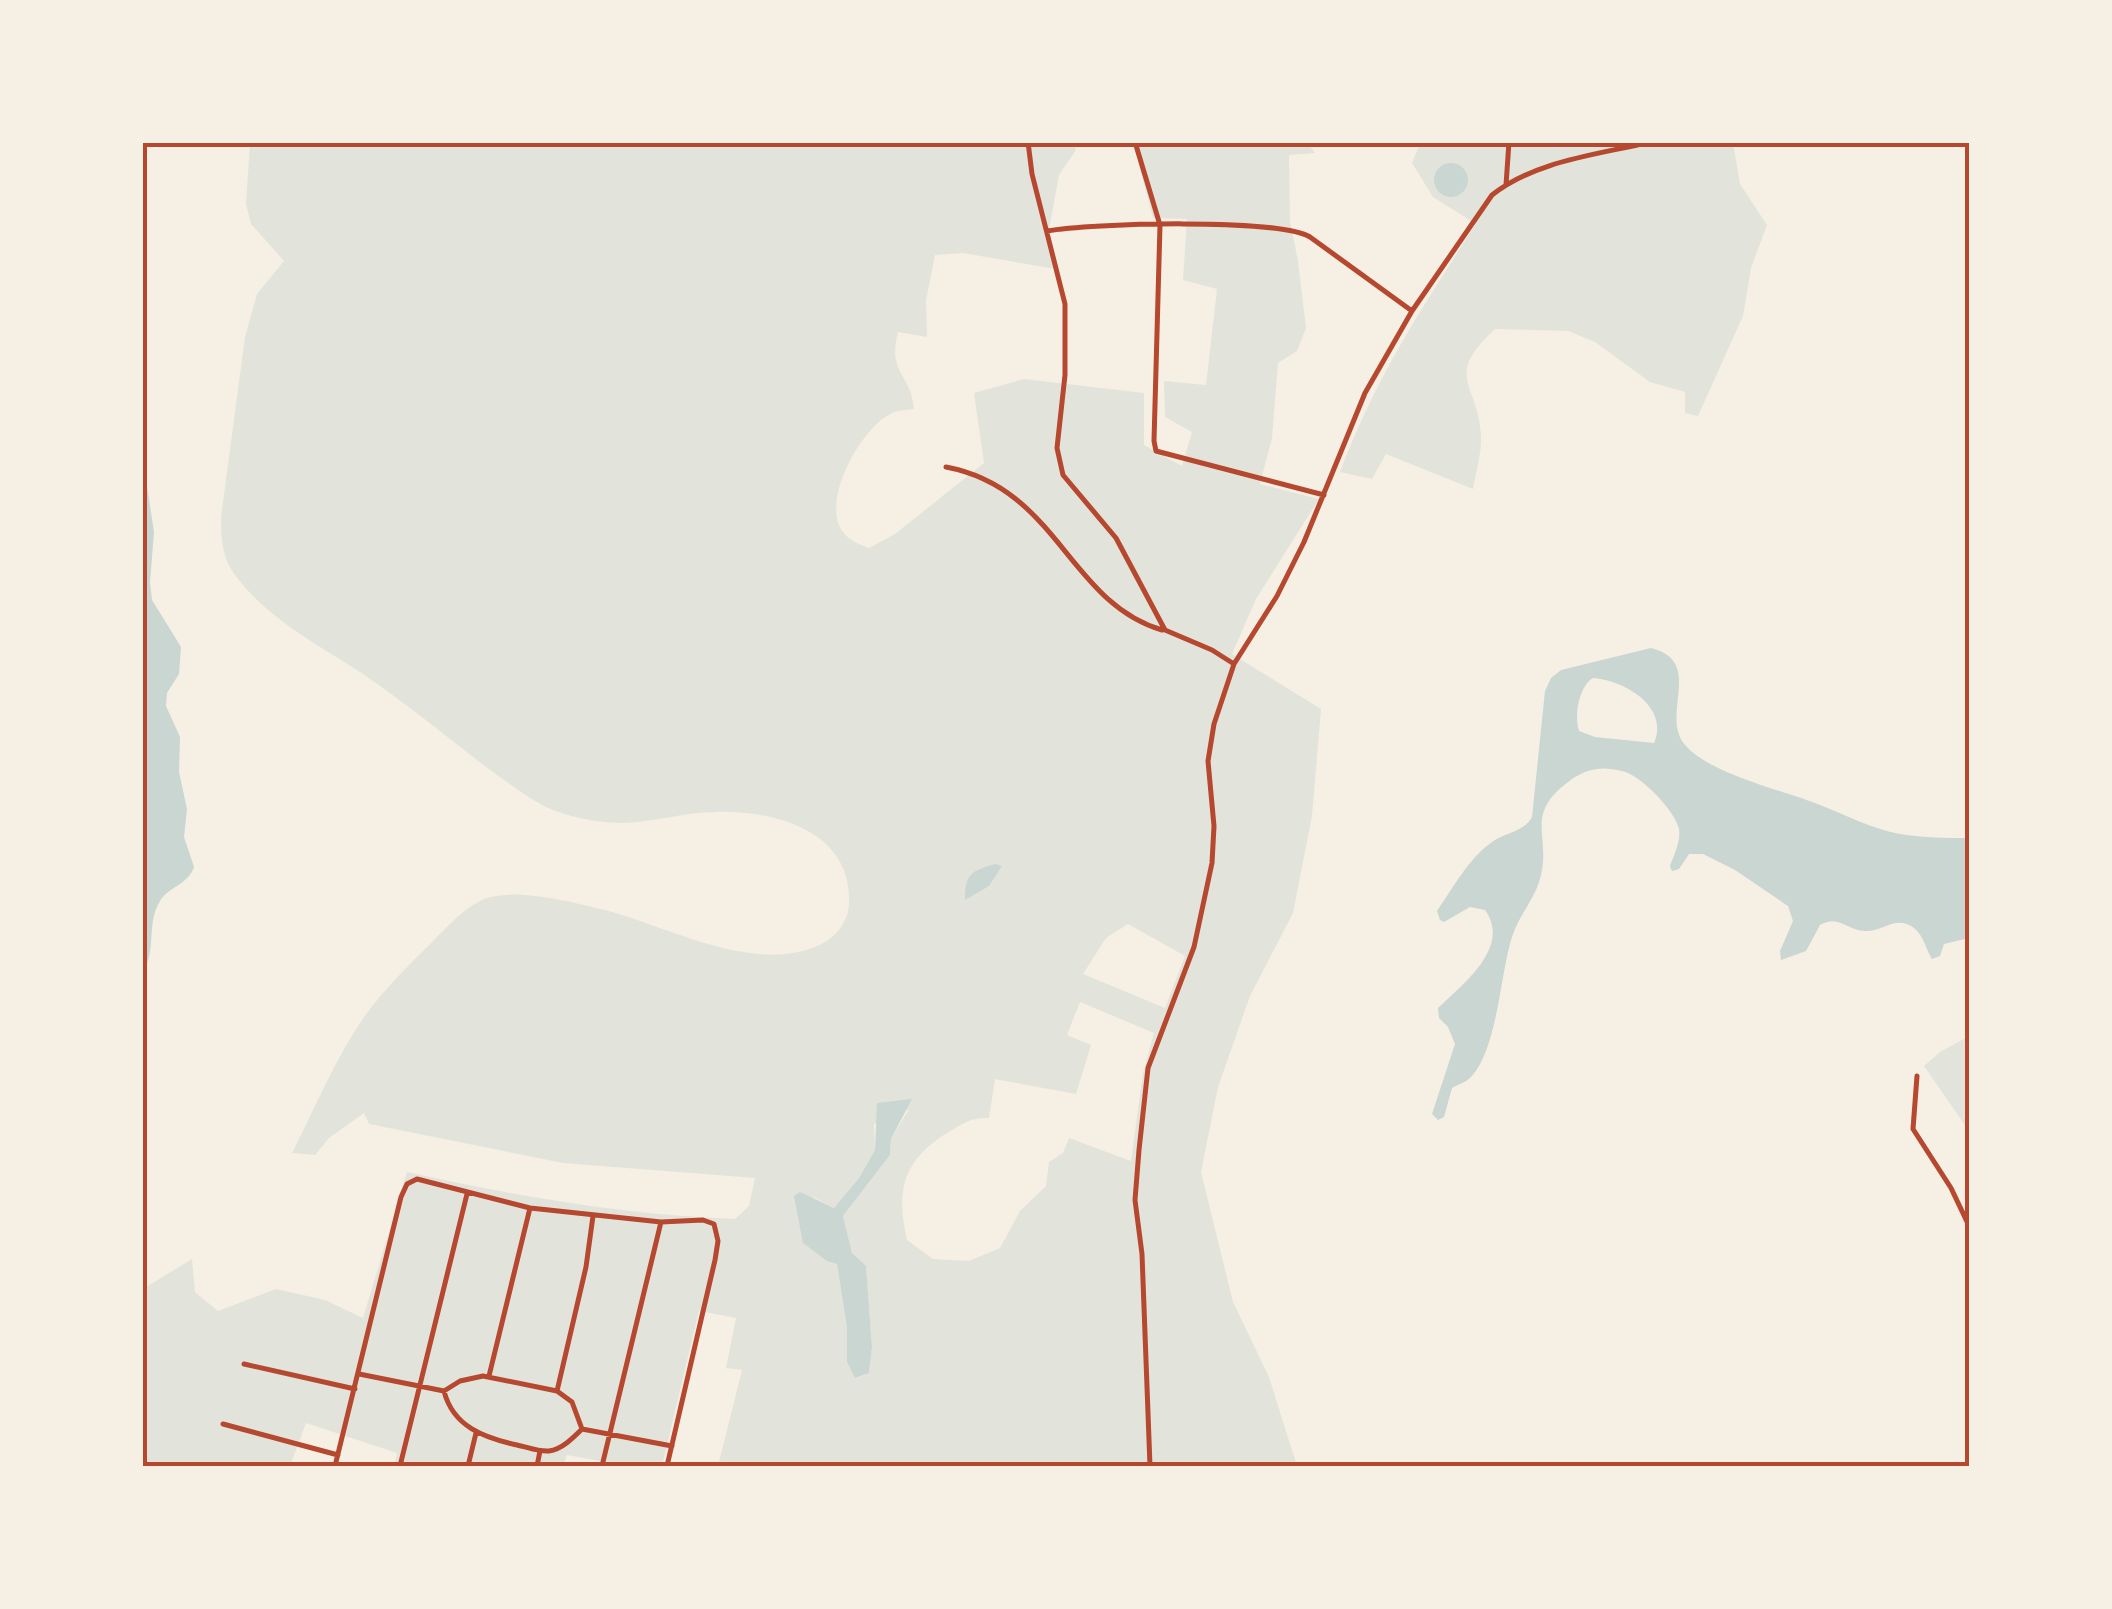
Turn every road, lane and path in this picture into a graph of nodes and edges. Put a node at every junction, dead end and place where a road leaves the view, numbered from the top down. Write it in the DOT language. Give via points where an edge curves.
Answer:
graph roads {
  1 [pos="1028,142"];
  2 [pos="1134,142"];
  3 [pos="1509,142"];
  4 [pos="1650,142"];
  5 [pos="1506,184"];
  6 [pos="1160,226"];
  7 [pos="1047,230"];
  8 [pos="1412,310"];
  9 [pos="946,467"];
  10 [pos="1324,495"];
  11 [pos="1165,630"];
  12 [pos="1234,664"];
  13 [pos="1917,1076"];
  14 [pos="468,1194"];
  15 [pos="530,1208"];
  16 [pos="593,1216"];
  17 [pos="661,1222"];
  18 [pos="1970,1228"];
  19 [pos="244,1364"];
  20 [pos="359,1374"];
  21 [pos="489,1376"];
  22 [pos="419,1386"];
  23 [pos="355,1389"];
  24 [pos="444,1392"];
  25 [pos="557,1392"];
  26 [pos="223,1424"];
  27 [pos="582,1429"];
  28 [pos="476,1434"];
  29 [pos="609,1434"];
  30 [pos="672,1446"];
  31 [pos="540,1450"];
  32 [pos="338,1455"];
  33 [pos="335,1466"];
  34 [pos="400,1466"];
  35 [pos="468,1466"];
  36 [pos="537,1466"];
  37 [pos="602,1466"];
  38 [pos="667,1466"];
  39 [pos="1150,1466"];
  1 -- 7 [label="street"];
  2 -- 6 [label="street"];
  3 -- 5 [label="street"];
  4 -- 5 [label="street" via="1542,167"];
  5 -- 8 [label="street"];
  6 -- 7 [label="street"];
  6 -- 8 [label="street" via="1298,230"];
  6 -- 10 [label="street" via="1156,451"];
  7 -- 11 [label="street" via="1066,314 1060,469 1116,538"];
  8 -- 10 [label="street" via="1364,393"];
  9 -- 11 [label="street" via="1004,488 1035,514 1108,600"];
  10 -- 12 [label="street" via="1286,579"];
  11 -- 12 [label="street"];
  12 -- 39 [label="street" via="1209,748 1212,863 1194,947 1145,1089 1135,1200"];
  13 -- 18 [label="street" via="1913,1126"];
  14 -- 15 [label="street"];
  14 -- 20 [label="street" via="417,1180 406,1184"];
  14 -- 22 [label="street"];
  15 -- 16 [label="street"];
  15 -- 21 [label="street"];
  16 -- 17 [label="street"];
  16 -- 25 [label="street"];
  17 -- 29 [label="street"];
  17 -- 30 [label="street" via="708,1221 718,1240"];
  19 -- 23 [label="street"];
  20 -- 22 [label="street"];
  20 -- 23 [label="street"];
  21 -- 24 [label="street" via="468,1378"];
  21 -- 25 [label="street"];
  22 -- 24 [label="street"];
  22 -- 34 [label="street"];
  23 -- 32 [label="street"];
  24 -- 28 [label="street"];
  25 -- 27 [label="street" via="572,1402"];
  26 -- 32 [label="street"];
  27 -- 29 [label="street"];
  27 -- 31 [label="street" via="560,1447"];
  28 -- 31 [label="street"];
  28 -- 35 [label="street"];
  29 -- 30 [label="street"];
  29 -- 37 [label="street"];
  30 -- 38 [label="street"];
  31 -- 36 [label="street"];
  32 -- 33 [label="street"];
}
